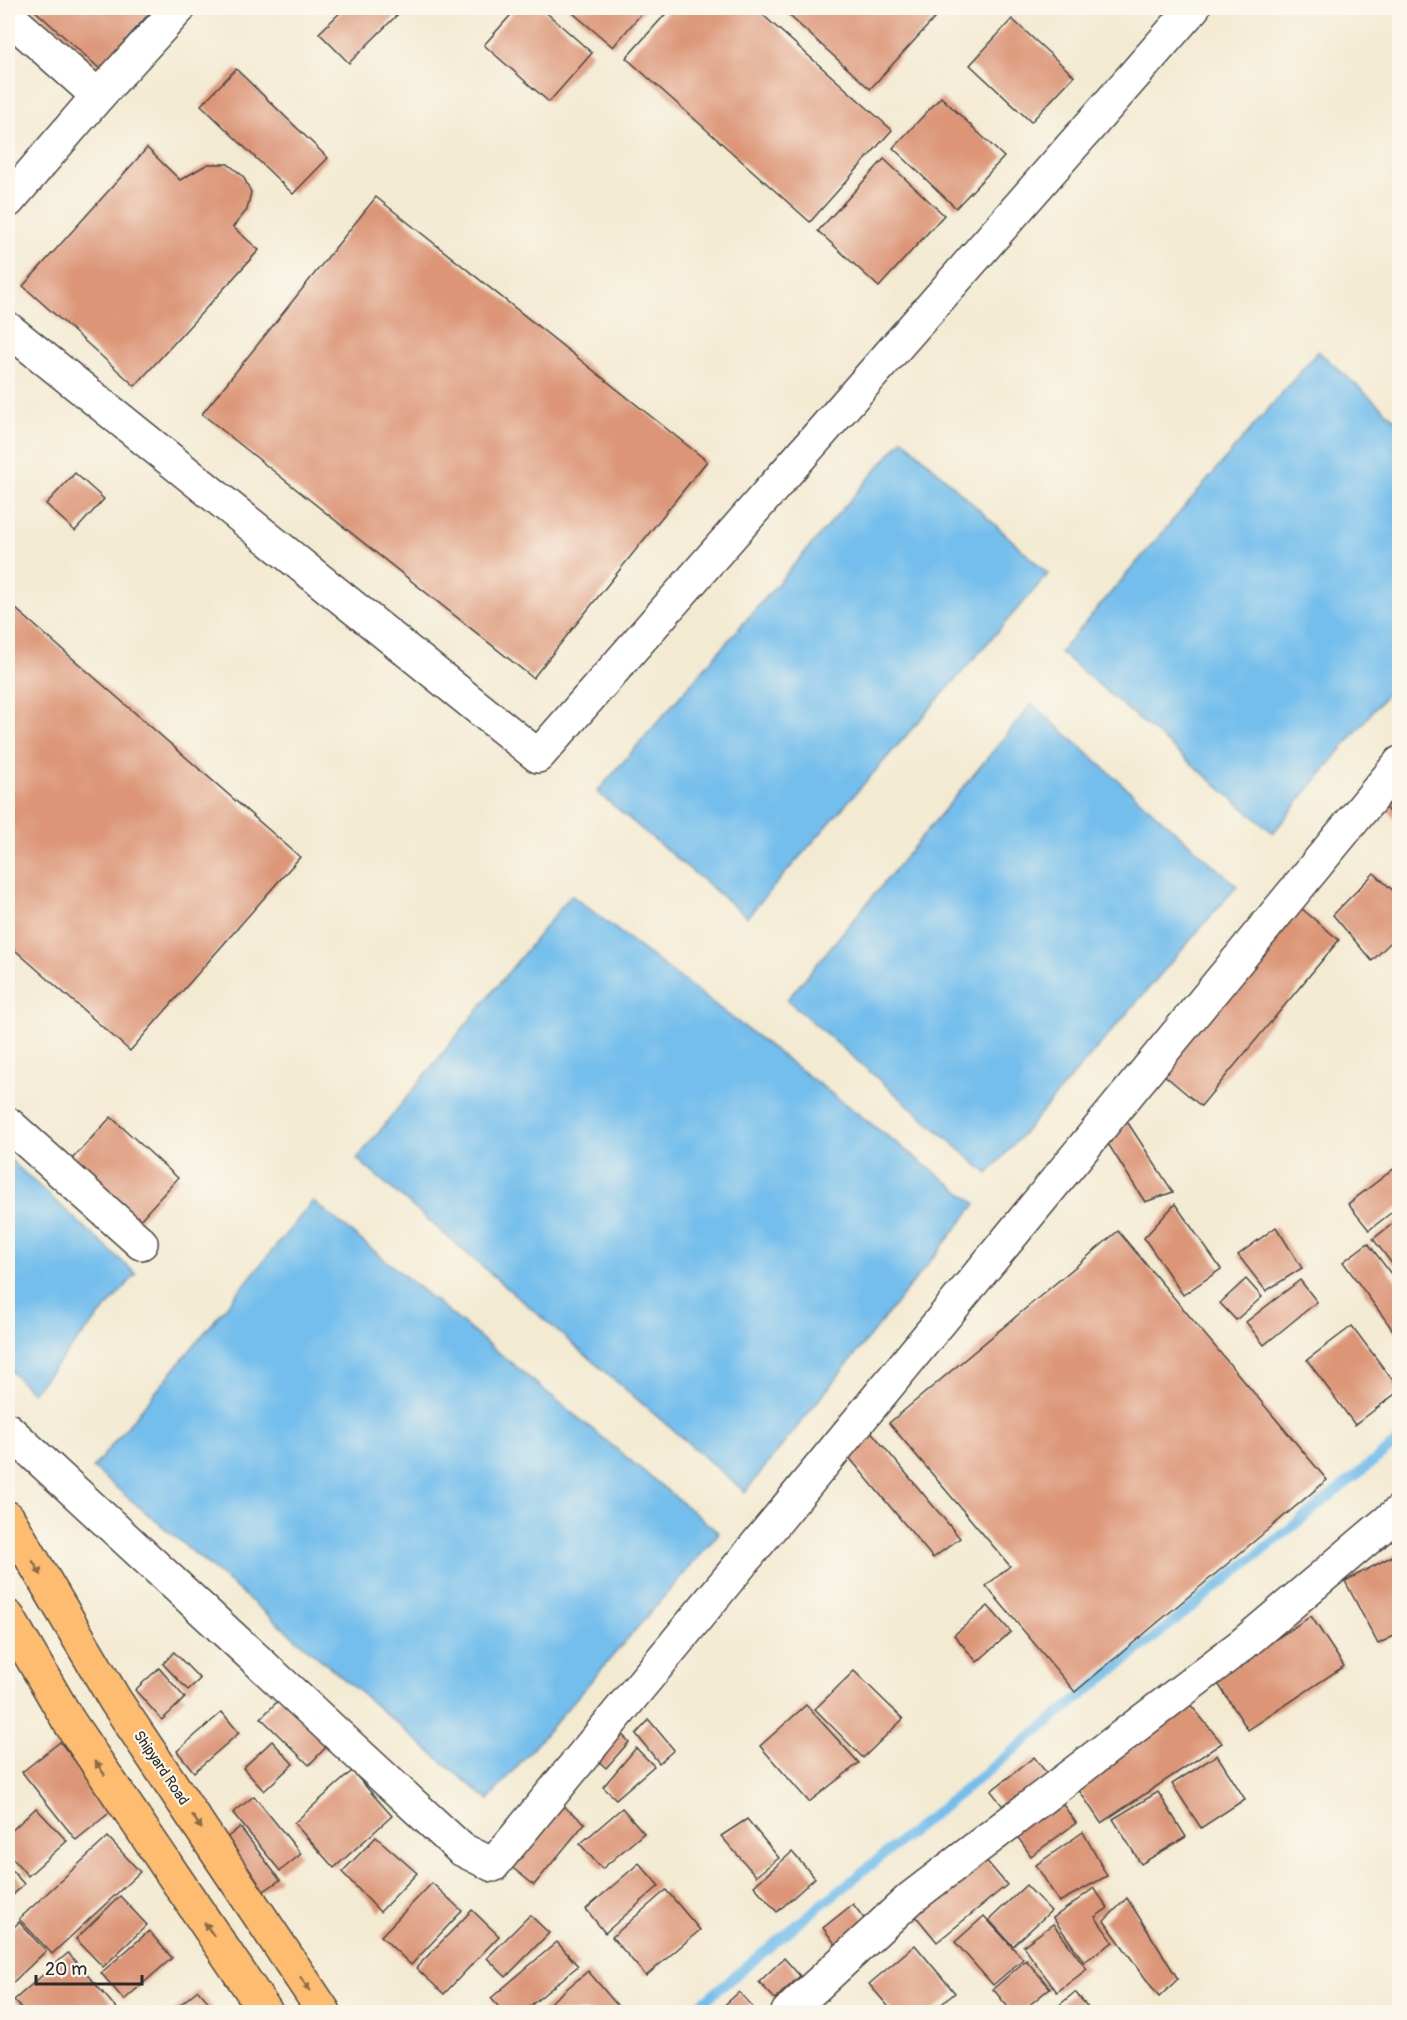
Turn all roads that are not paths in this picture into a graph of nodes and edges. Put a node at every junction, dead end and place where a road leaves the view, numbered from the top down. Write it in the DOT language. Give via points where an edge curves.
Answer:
graph roads {
  1 [pos="179,8"];
  2 [pos="1193,8"];
  3 [pos="8,16"];
  4 [pos="98,96"];
  5 [pos="8,201"];
  6 [pos="8,329"];
  7 [pos="1400,763"];
  8 [pos="8,1124"];
  9 [pos="141,1243"];
  10 [pos="8,1430"];
  11 [pos="1400,1511"];
  12 [pos="8,1518"];
  13 [pos="8,1617"];
  14 [pos="266,2013"];
  15 [pos="324,2013"];
  16 [pos="788,2013"];
  1 -- 4 [label="street"];
  2 -- 6 [label="street" via="538,756"];
  3 -- 4 [label="street"];
  4 -- 5 [label="street"];
  7 -- 10 [label="street" via="493,1864 461,1849"];
  8 -- 9 [label="street"];
  11 -- 16 [label="street" via="1243,1644 912,1898"];
  12 -- 15 [label="main road, Shipyard Road, one-way" via="115,1700"];
  14 -- 13 [label="main road, one-way" via="68,1720"];
}
